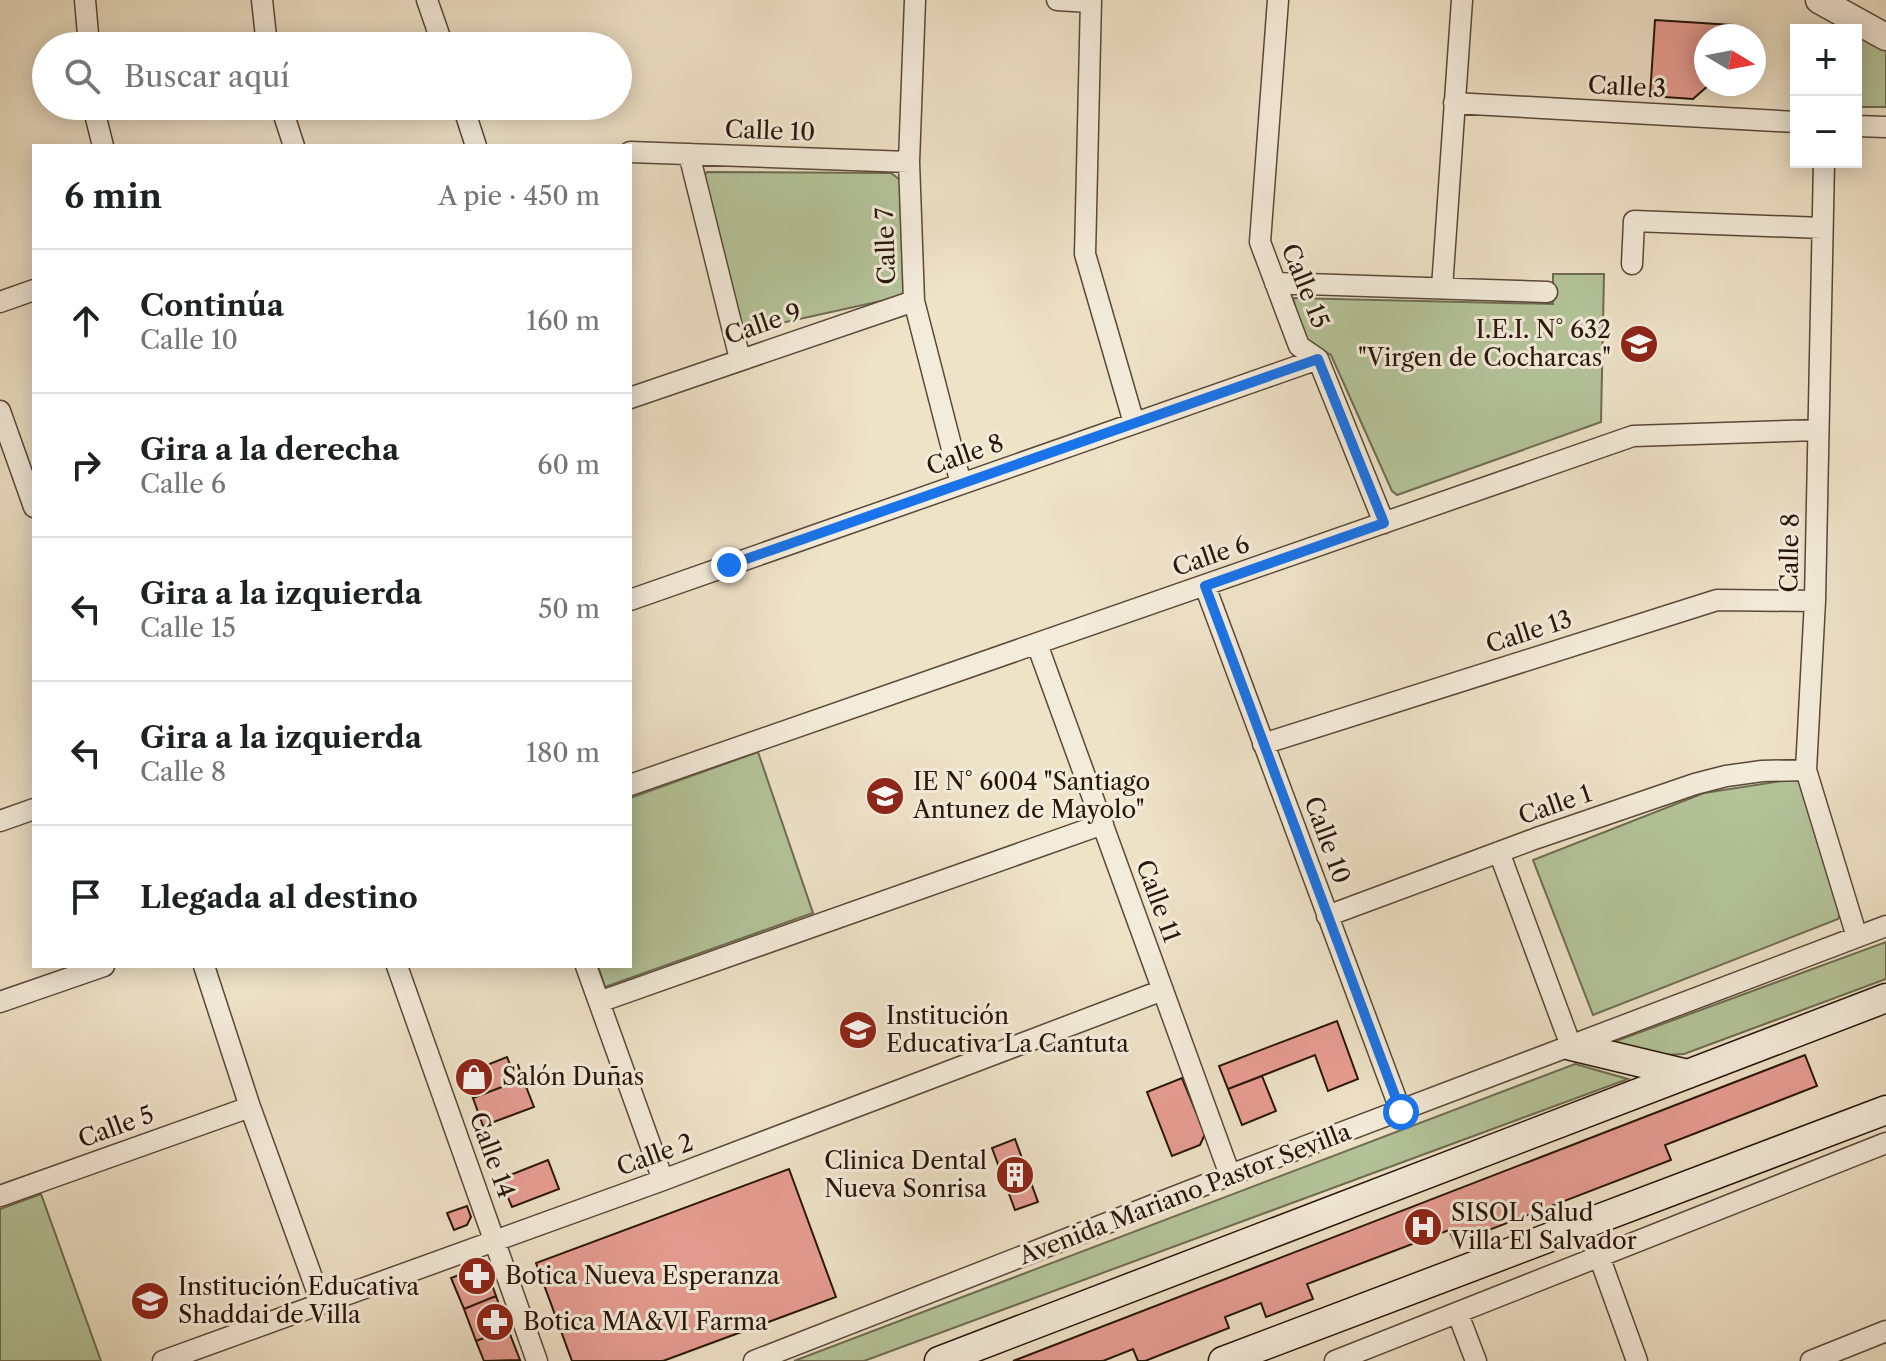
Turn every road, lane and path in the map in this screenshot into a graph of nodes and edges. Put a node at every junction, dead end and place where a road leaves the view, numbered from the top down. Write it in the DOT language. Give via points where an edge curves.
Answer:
graph roads {
  1 [pos="85,0"];
  2 [pos="262,0"];
  3 [pos="427,0"];
  4 [pos="915,0"];
  5 [pos="1057,0"];
  6 [pos="1278,0"];
  7 [pos="1462,0"];
  8 [pos="1819,0"];
  9 [pos="1090,1"];
  10 [pos="88,32"];
  11 [pos="265,32"];
  12 [pos="438,32"];
  13 [pos="1886,37"];
  14 [pos="1454,103"];
  15 [pos="96,120"];
  16 [pos="286,120"];
  17 [pos="468,120"];
  18 [pos="1790,122"];
  19 [pos="1862,126"];
  20 [pos="1886,127"];
  21 [pos="102,144"];
  22 [pos="293,144"];
  23 [pos="475,144"];
  24 [pos="632,152"];
  25 [pos="689,154"];
  26 [pos="909,162"];
  27 [pos="1824,168"];
  28 [pos="1822,228"];
  29 [pos="1632,264"];
  30 [pos="1275,283"];
  31 [pos="1442,288"];
  32 [pos="32,291"];
  33 [pos="1547,292"];
  34 [pos="914,301"];
  35 [pos="0,302"];
  36 [pos="740,359"];
  37 [pos="1318,359"];
  38 [pos="632,397"];
  39 [pos="0,411"];
  40 [pos="1134,423"];
  41 [pos="1818,430"];
  42 [pos="961,484"];
  43 [pos="32,501"];
  44 [pos="1384,523"];
  45 [pos="1205,586"];
  46 [pos="632,599"];
  47 [pos="1815,601"];
  48 [pos="1037,644"];
  49 [pos="1263,744"];
  50 [pos="1806,770"];
  51 [pos="632,784"];
  52 [pos="32,810"];
  53 [pos="0,821"];
  54 [pos="1103,824"];
  55 [pos="1499,852"];
  56 [pos="1327,916"];
  57 [pos="1886,926"];
  58 [pos="1857,937"];
  59 [pos="98,968"];
  60 [pos="205,968"];
  61 [pos="398,968"];
  62 [pos="587,968"];
  63 [pos="1163,990"];
  64 [pos="1886,998"];
  65 [pos="0,1002"];
  66 [pos="599,1002"];
  67 [pos="1571,1046"];
  68 [pos="1688,1074"];
  69 [pos="250,1107"];
  70 [pos="1886,1110"];
  71 [pos="1401,1112"];
  72 [pos="1886,1143"];
  73 [pos="1230,1175"];
  74 [pos="663,1180"];
  75 [pos="0,1196"];
  76 [pos="495,1241"];
  77 [pos="1599,1256"];
  78 [pos="321,1302"];
  79 [pos="1458,1314"];
  80 [pos="1886,1331"];
  81 [pos="1822,1359"];
  82 [pos="163,1361"];
  83 [pos="537,1361"];
  84 [pos="754,1361"];
  85 [pos="939,1361"];
  86 [pos="1223,1361"];
  87 [pos="1335,1361"];
  88 [pos="1476,1361"];
  89 [pos="1637,1361"];
  1 -- 10 [label="street"];
  2 -- 11 [label="street"];
  3 -- 12 [label="street"];
  4 -- 26 [label="street, Calle 7"];
  5 -- 9 [label="street"];
  6 -- 30 [label="street, Calle 15" via="1260,242"];
  7 -- 14 [label="street"];
  8 -- 13 [label="street"];
  9 -- 40 [label="street" via="1085,254"];
  14 -- 18 [label="street, Calle 3"];
  14 -- 31 [label="street"];
  15 -- 21 [label="street"];
  16 -- 22 [label="street"];
  17 -- 23 [label="street"];
  19 -- 20 [label="street"];
  24 -- 25 [label="street, Calle 10"];
  25 -- 26 [label="street, Calle 10"];
  25 -- 36 [label="street"];
  26 -- 34 [label="street, Calle 7"];
  27 -- 28 [label="street, Calle 8"];
  28 -- 29 [label="street" via="1634,221"];
  28 -- 41 [label="street, Calle 8"];
  30 -- 31 [label="street"];
  30 -- 37 [label="street, Calle 15" via="1299,346"];
  31 -- 33 [label="street"];
  32 -- 35 [label="street"];
  34 -- 36 [label="street, Calle 9"];
  34 -- 42 [label="street, Calle 7"];
  36 -- 38 [label="street, Calle 9"];
  37 -- 40 [label="street, Calle 8"];
  37 -- 44 [label="street, Calle 15"];
  39 -- 43 [label="street"];
  40 -- 42 [label="street, Calle 8"];
  41 -- 44 [label="street, Calle 6" via="1633,436"];
  41 -- 47 [label="street, Calle 8"];
  42 -- 46 [label="street, Calle 8"];
  44 -- 45 [label="street, Calle 6"];
  45 -- 48 [label="street, Calle 6"];
  45 -- 49 [label="street, Calle 10"];
  47 -- 49 [label="street, Calle 13" via="1717,600"];
  47 -- 50 [label="street, Calle 8"];
  48 -- 51 [label="street, Calle 6"];
  48 -- 54 [label="street, Calle 11"];
  49 -- 56 [label="street, Calle 10"];
  50 -- 55 [label="street, Calle 1" via="1726,776"];
  50 -- 58 [label="street, Calle 8"];
  52 -- 53 [label="street"];
  54 -- 63 [label="street, Calle 11"];
  54 -- 66 [label="street"];
  55 -- 56 [label="street, Calle 1"];
  55 -- 67 [label="street"];
  56 -- 71 [label="street, Calle 10"];
  57 -- 58 [label="street, Avenida Mariano Pastor Sevilla"];
  58 -- 67 [label="street, Avenida Mariano Pastor Sevilla"];
  59 -- 65 [label="street"];
  60 -- 69 [label="street"];
  61 -- 76 [label="street, Calle 14"];
  62 -- 66 [label="street"];
  63 -- 73 [label="street, Calle 11"];
  63 -- 74 [label="street, Calle 2"];
  64 -- 68 [label="main road"];
  66 -- 74 [label="street"];
  67 -- 68 [label="main road"];
  67 -- 71 [label="street, Avenida Mariano Pastor Sevilla"];
  68 -- 85 [label="main road"];
  69 -- 75 [label="street, Calle 5"];
  69 -- 78 [label="street"];
  70 -- 86 [label="main road"];
  71 -- 73 [label="street, Avenida Mariano Pastor Sevilla"];
  72 -- 77 [label="street"];
  73 -- 84 [label="street, Avenida Mariano Pastor Sevilla"];
  74 -- 76 [label="street, Calle 2"];
  76 -- 78 [label="street, Calle 2"];
  76 -- 83 [label="street, Calle 14"];
  77 -- 79 [label="street"];
  77 -- 89 [label="street"];
  78 -- 82 [label="street, Calle 2"];
  79 -- 87 [label="street"];
  79 -- 88 [label="street"];
  80 -- 81 [label="street"];
}
